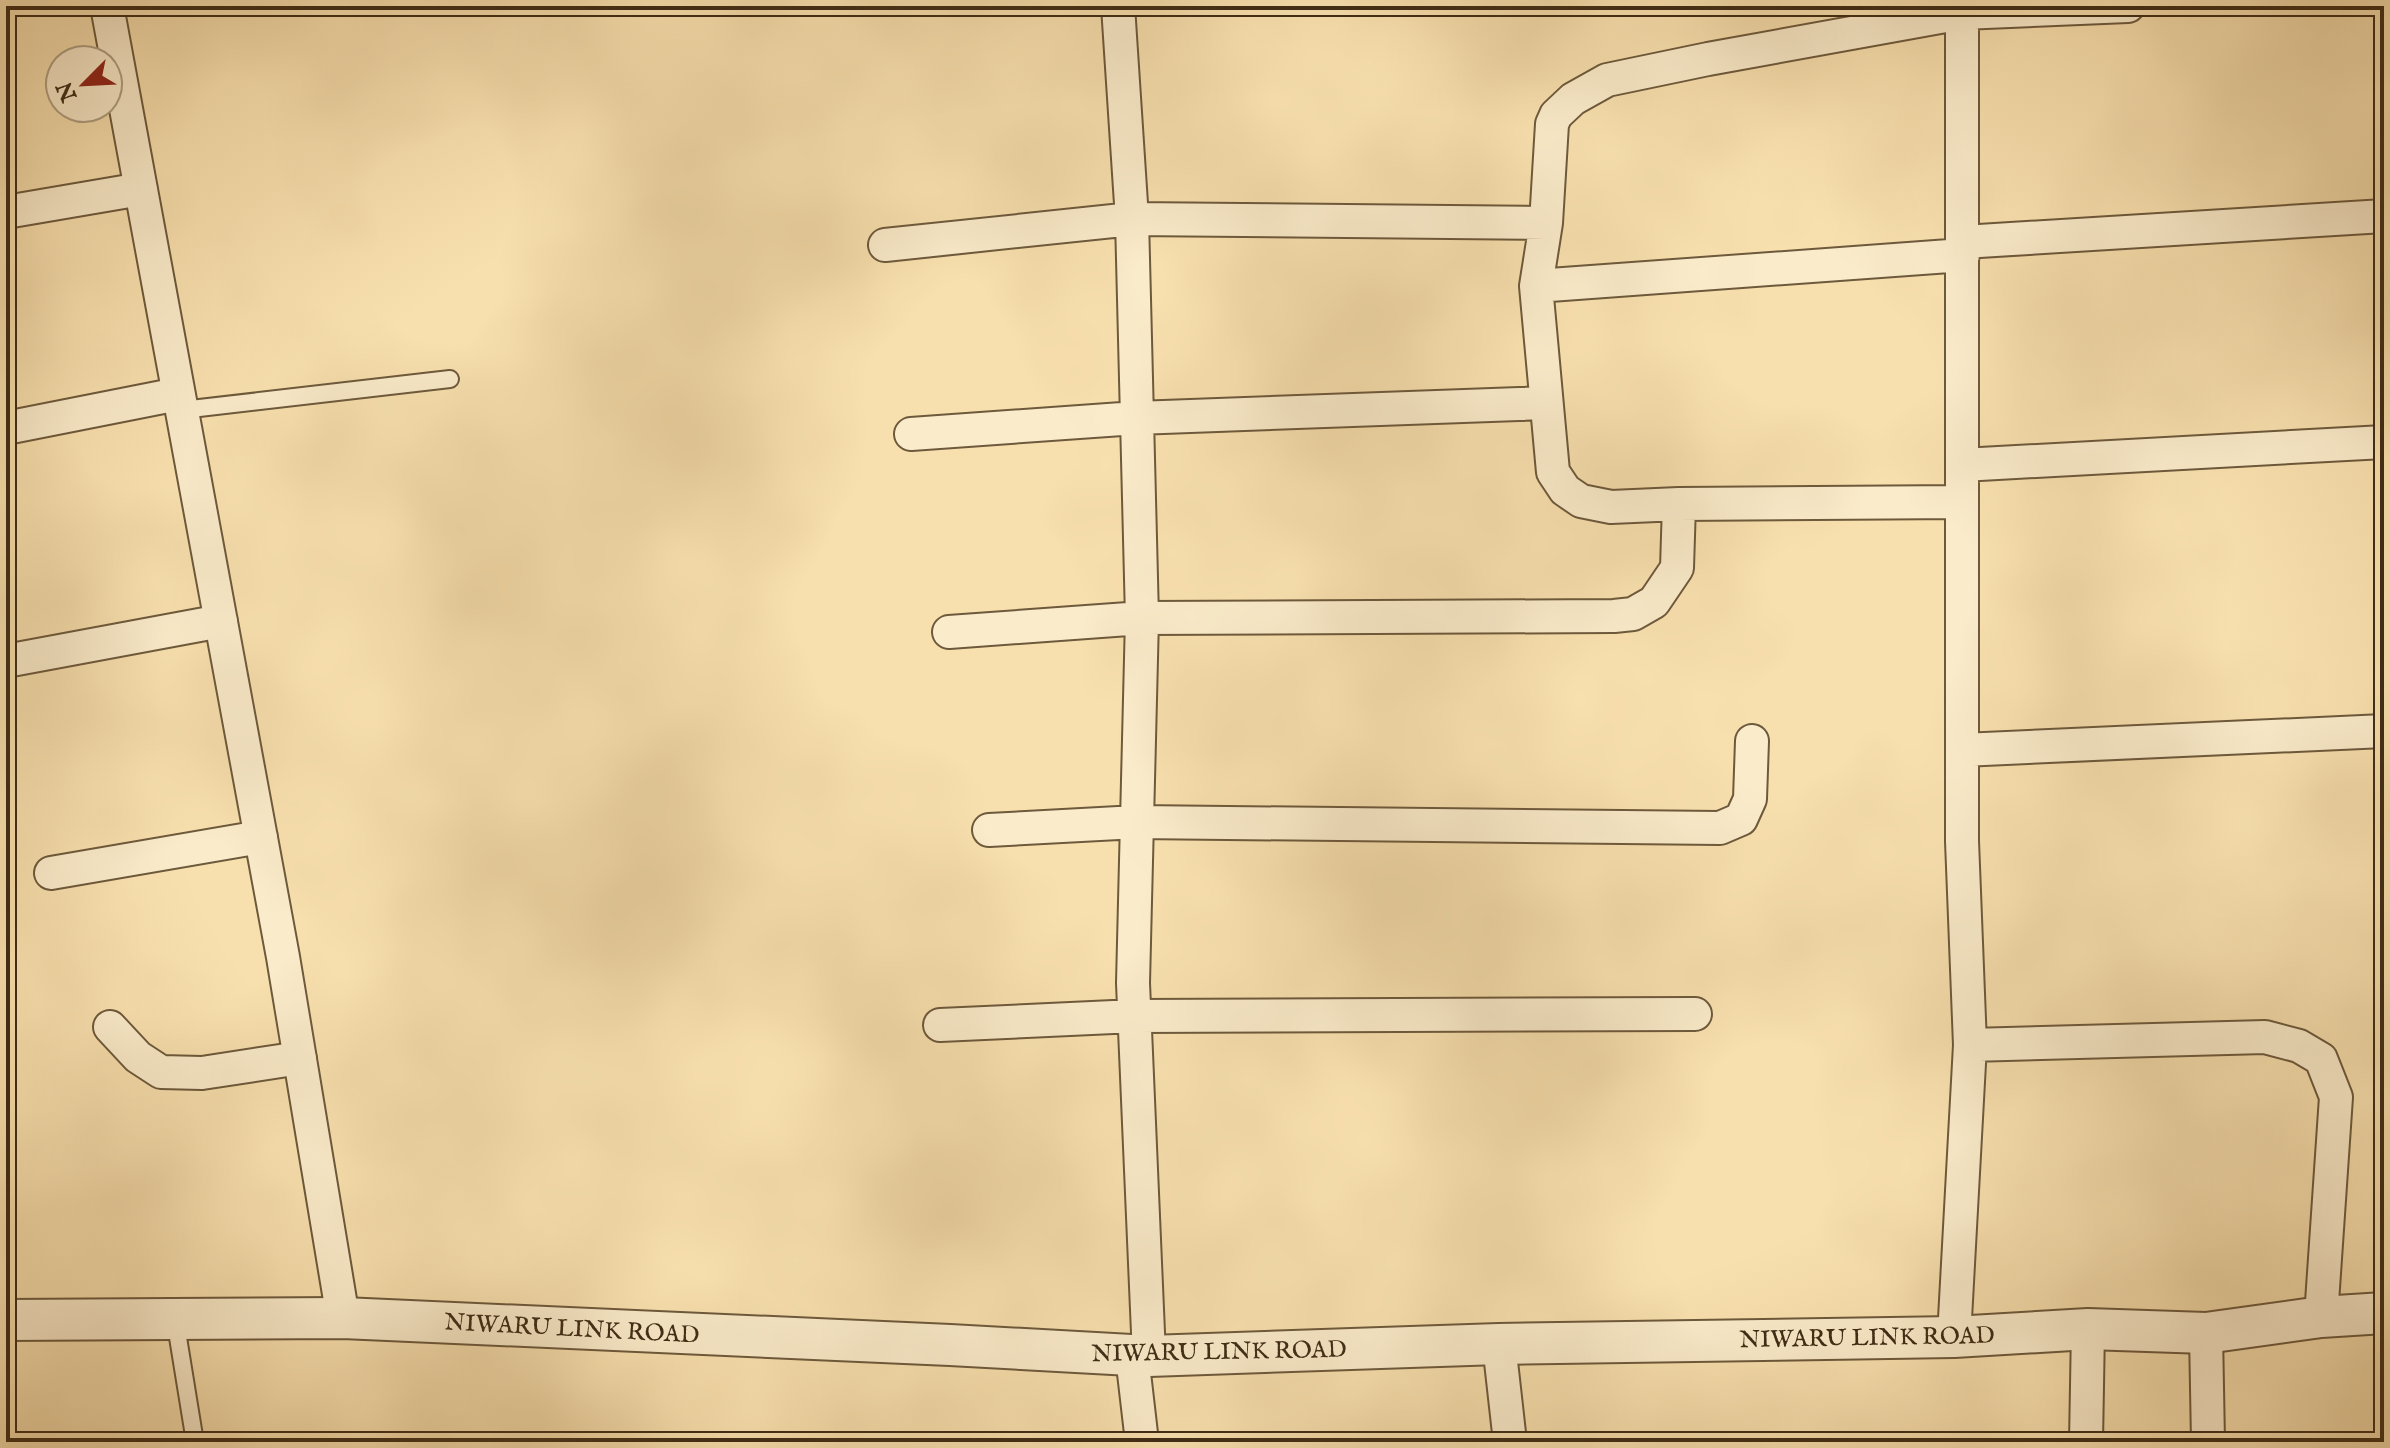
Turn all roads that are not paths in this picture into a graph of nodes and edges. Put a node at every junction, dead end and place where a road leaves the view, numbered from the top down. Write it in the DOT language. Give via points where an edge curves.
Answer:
graph roads {
  1 [pos="107,6"];
  2 [pos="1118,6"];
  3 [pos="2128,6"];
  4 [pos="1961,10"];
  5 [pos="141,189"];
  6 [pos="6,212"];
  7 [pos="2384,216"];
  8 [pos="1132,219"];
  9 [pos="1546,223"];
  10 [pos="885,245"];
  11 [pos="1963,249"];
  12 [pos="1536,286"];
  13 [pos="450,379"];
  14 [pos="180,402"];
  15 [pos="1546,403"];
  16 [pos="1136,418"];
  17 [pos="6,428"];
  18 [pos="911,434"];
  19 [pos="2384,442"];
  20 [pos="1962,465"];
  21 [pos="1961,502"];
  22 [pos="1679,504"];
  23 [pos="1142,618"];
  24 [pos="221,621"];
  25 [pos="949,632"];
  26 [pos="6,661"];
  27 [pos="2384,731"];
  28 [pos="1752,741"];
  29 [pos="1962,750"];
  30 [pos="1137,822"];
  31 [pos="989,830"];
  32 [pos="261,837"];
  33 [pos="51,873"];
  34 [pos="1695,1014"];
  35 [pos="1135,1016"];
  36 [pos="940,1025"];
  37 [pos="110,1027"];
  38 [pos="1970,1045"];
  39 [pos="300,1058"];
  40 [pos="2384,1313"];
  41 [pos="2321,1317"];
  42 [pos="343,1318"];
  43 [pos="175,1319"];
  44 [pos="6,1320"];
  45 [pos="2088,1329"];
  46 [pos="2206,1333"];
  47 [pos="1954,1337"];
  48 [pos="1499,1344"];
  49 [pos="1141,1356"];
  50 [pos="195,1442"];
  51 [pos="1142,1442"];
  52 [pos="1510,1442"];
  53 [pos="2086,1442"];
  54 [pos="2208,1442"];
  1 -- 5 [label="street"];
  2 -- 8 [label="street"];
  3 -- 4 [label="street"];
  4 -- 9 [label="street" via="1607,80 1573,99 1552,124"];
  4 -- 11 [label="street"];
  5 -- 6 [label="street"];
  5 -- 14 [label="street"];
  7 -- 11 [label="street"];
  8 -- 9 [label="street"];
  8 -- 10 [label="street"];
  8 -- 16 [label="street"];
  9 -- 12 [label="street"];
  11 -- 12 [label="street"];
  11 -- 20 [label="street"];
  12 -- 15 [label="street"];
  13 -- 14 [label="lane"];
  14 -- 17 [label="street"];
  14 -- 24 [label="street"];
  15 -- 16 [label="street"];
  15 -- 22 [label="street" via="1553,472 1565,490 1581,501 1611,507"];
  16 -- 18 [label="street"];
  16 -- 23 [label="street"];
  19 -- 20 [label="street"];
  20 -- 21 [label="street"];
  21 -- 22 [label="street"];
  21 -- 29 [label="street"];
  22 -- 23 [label="street" via="1677,568 1654,602 1633,614"];
  23 -- 25 [label="street"];
  23 -- 30 [label="street"];
  24 -- 26 [label="street"];
  24 -- 32 [label="street"];
  27 -- 29 [label="street"];
  28 -- 30 [label="street" via="1750,799 1741,819 1720,828"];
  29 -- 38 [label="street"];
  30 -- 31 [label="street"];
  30 -- 35 [label="street"];
  32 -- 33 [label="street"];
  32 -- 39 [label="street"];
  34 -- 35 [label="street"];
  35 -- 36 [label="street"];
  35 -- 49 [label="street"];
  37 -- 39 [label="street" via="161,1072 202,1073"];
  38 -- 41 [label="street" via="2265,1037 2299,1046 2321,1059 2336,1097"];
  38 -- 47 [label="street"];
  39 -- 42 [label="street"];
  40 -- 41 [label="street, NIWARU LINK ROAD"];
  41 -- 46 [label="street, NIWARU LINK ROAD"];
  42 -- 43 [label="street, NIWARU LINK ROAD"];
  42 -- 49 [label="street, NIWARU LINK ROAD"];
  43 -- 44 [label="street, NIWARU LINK ROAD"];
  43 -- 50 [label="lane"];
  45 -- 46 [label="street, NIWARU LINK ROAD"];
  45 -- 47 [label="street, NIWARU LINK ROAD"];
  45 -- 53 [label="street"];
  46 -- 54 [label="street"];
  47 -- 48 [label="street, NIWARU LINK ROAD"];
  48 -- 49 [label="street, NIWARU LINK ROAD"];
  48 -- 52 [label="street"];
  49 -- 51 [label="street"];
}
